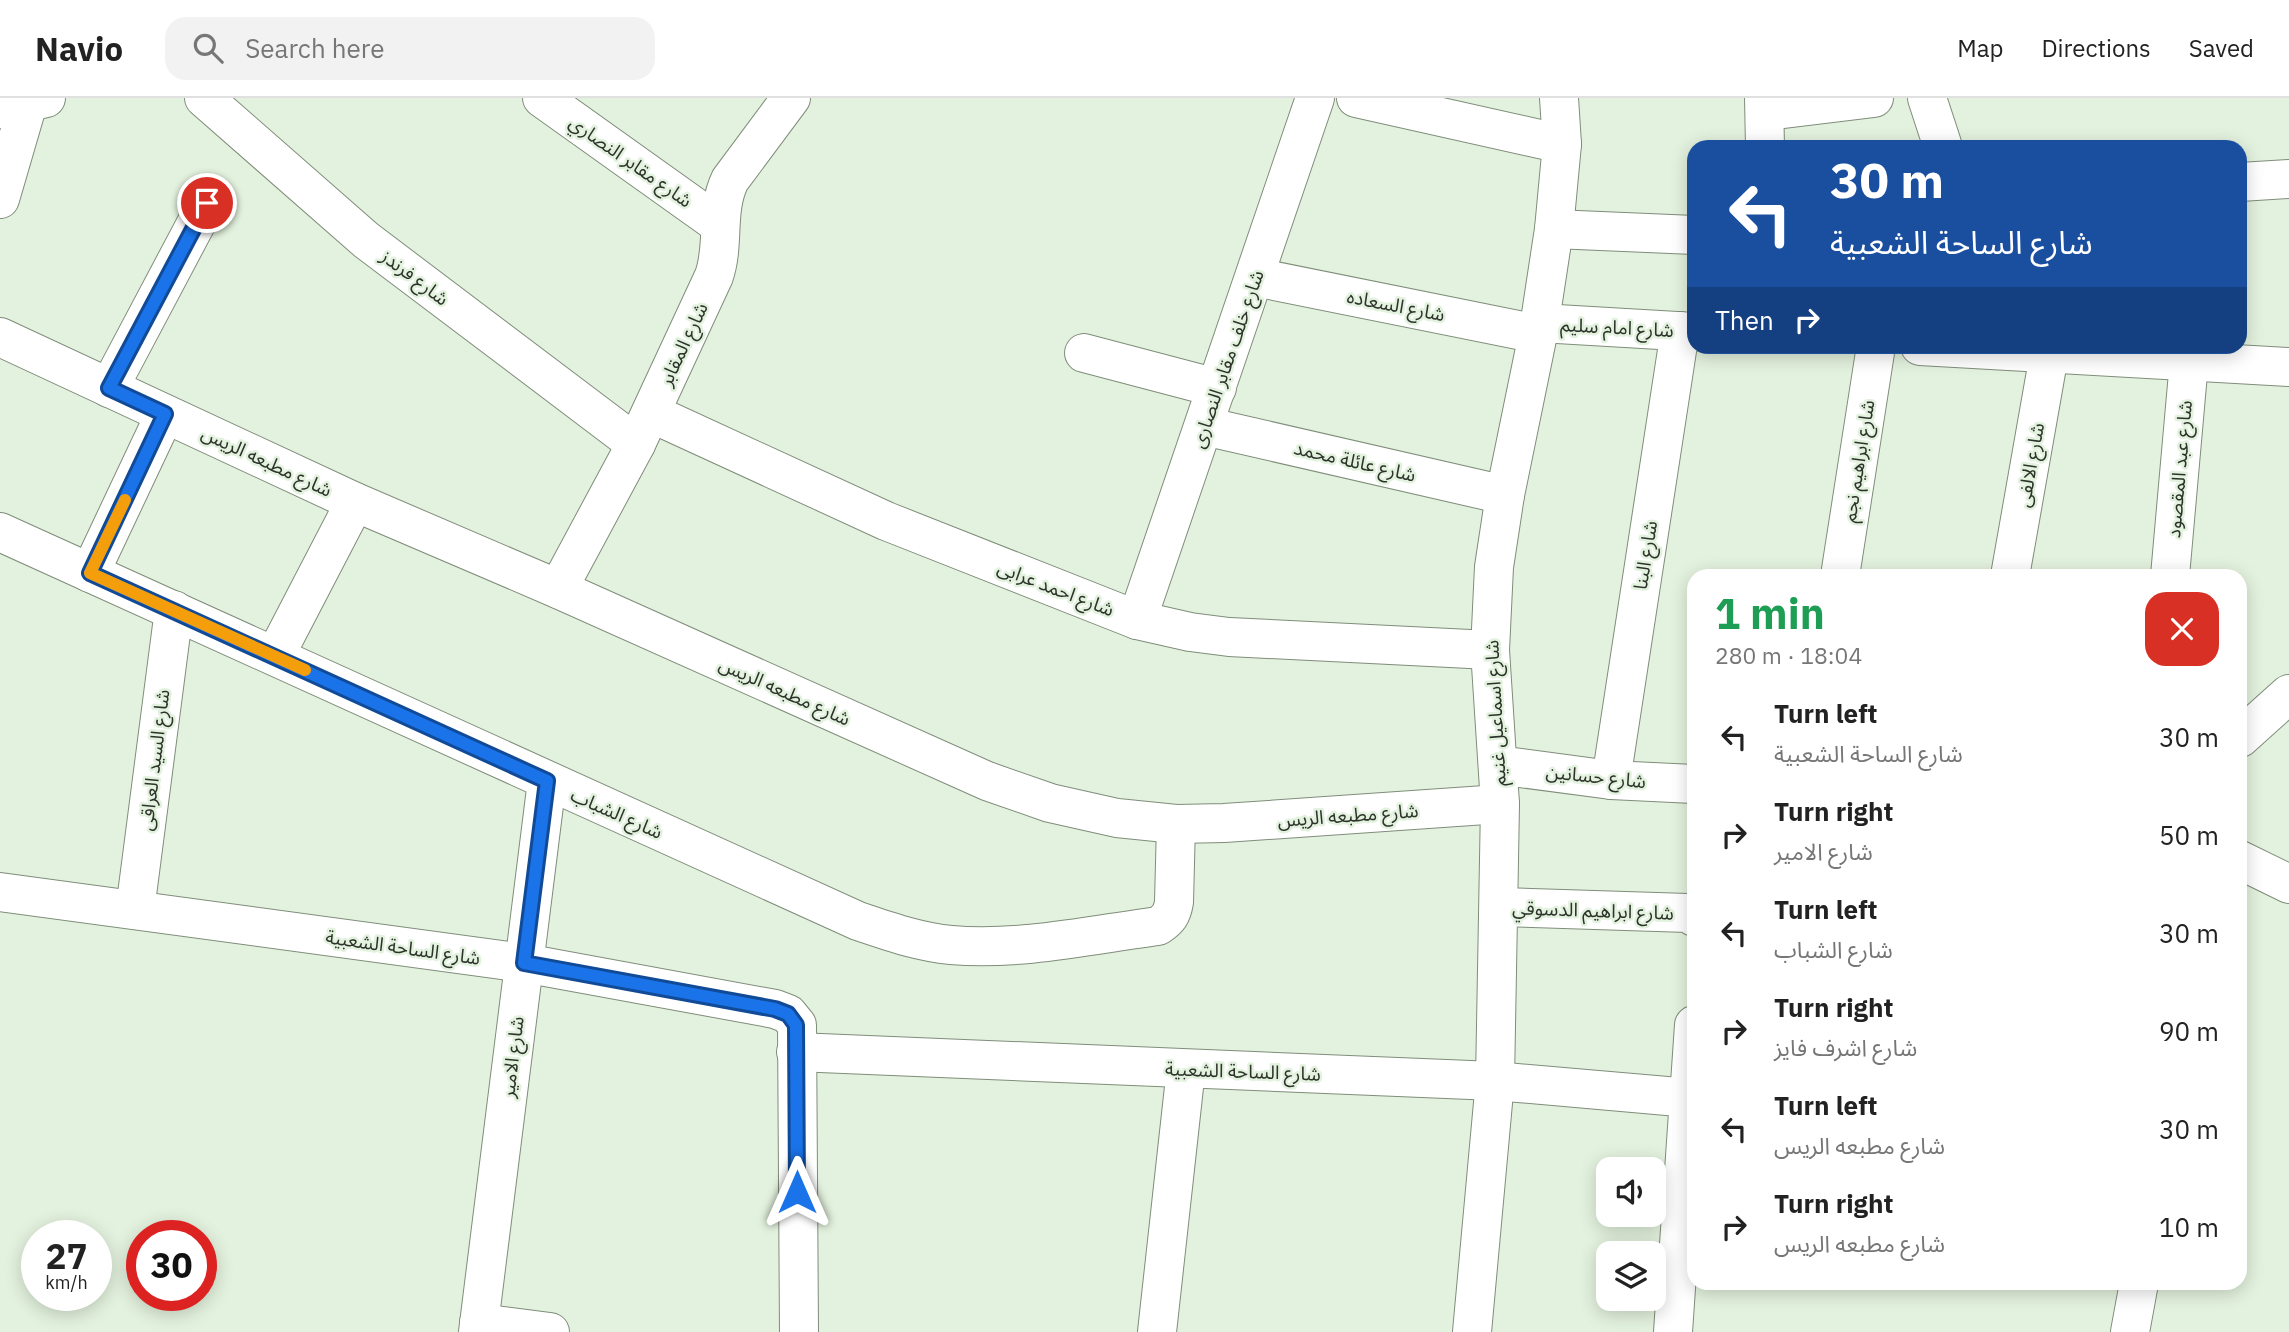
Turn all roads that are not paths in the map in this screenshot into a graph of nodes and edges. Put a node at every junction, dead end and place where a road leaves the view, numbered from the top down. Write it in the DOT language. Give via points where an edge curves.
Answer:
graph roads {
  1 [pos="204,98"];
  2 [pos="542,98"];
  3 [pos="791,98"];
  4 [pos="1315,98"];
  5 [pos="1356,98"];
  6 [pos="1559,98"];
  7 [pos="1874,98"];
  8 [pos="1927,98"];
  9 [pos="25,103"];
  10 [pos="1765,119"];
  11 [pos="1941,140"];
  12 [pos="1562,144"];
  13 [pos="2289,179"];
  14 [pos="2247,182"];
  15 [pos="0,199"];
  16 [pos="207,203"];
  17 [pos="720,225"];
  18 [pos="1554,229"];
  19 [pos="1687,235"];
  20 [pos="1255,277"];
  21 [pos="1539,328"];
  22 [pos="1687,331"];
  23 [pos="0,337"];
  24 [pos="1084,352"];
  25 [pos="1875,354"];
  26 [pos="2035,354"];
  27 [pos="2049,355"];
  28 [pos="2189,362"];
  29 [pos="2289,367"];
  30 [pos="109,388"];
  31 [pos="1217,388"];
  32 [pos="165,414"];
  33 [pos="1204,426"];
  34 [pos="643,428"];
  35 [pos="1505,495"];
  36 [pos="355,502"];
  37 [pos="0,532"];
  38 [pos="1841,569"];
  39 [pos="2011,569"];
  40 [pos="2171,569"];
  41 [pos="90,573"];
  42 [pos="558,589"];
  43 [pos="174,610"];
  44 [pos="1137,620"];
  45 [pos="1490,650"];
  46 [pos="275,656"];
  47 [pos="2289,694"];
  48 [pos="2247,732"];
  49 [pos="1498,765"];
  50 [pos="1611,780"];
  51 [pos="547,781"];
  52 [pos="1687,784"];
  53 [pos="1500,804"];
  54 [pos="1176,824"];
  55 [pos="2247,863"];
  56 [pos="2289,884"];
  57 [pos="0,892"];
  58 [pos="1499,907"];
  59 [pos="135,910"];
  60 [pos="1687,915"];
  61 [pos="524,963"];
  62 [pos="796,1039"];
  63 [pos="1186,1069"];
  64 [pos="1496,1081"];
  65 [pos="1687,1098"];
  66 [pos="1687,1139"];
  67 [pos="2138,1290"];
  68 [pos="479,1327"];
  69 [pos="550,1332"];
  70 [pos="799,1332"];
  71 [pos="1157,1332"];
  72 [pos="1472,1332"];
  73 [pos="1673,1332"];
  74 [pos="2130,1332"];
  1 -- 34 [label="street, شارع فرندز" via="366,240"];
  2 -- 17 [label="street, شارع مقابر النصاري"];
  3 -- 17 [label="street, شارع المقابر" via="730,180 723,194"];
  4 -- 20 [label="street, شارع خلف مقابر النصارى"];
  5 -- 12 [label="street"];
  6 -- 12 [label="street, شارع اسماعيل غنيم"];
  7 -- 10 [label="street"];
  8 -- 11 [label="street"];
  9 -- 15 [label="street"];
  12 -- 18 [label="street, شارع اسماعيل غنيم"];
  13 -- 14 [label="street"];
  16 -- 30 [label="street"];
  17 -- 34 [label="street, شارع المقابر" via="714,276"];
  18 -- 19 [label="street"];
  18 -- 21 [label="street, شارع اسماعيل غنيم"];
  20 -- 21 [label="street, شارع السعاده"];
  20 -- 31 [label="street, شارع خلف مقابر النصارى"];
  21 -- 22 [label="street, شارع امام سليم"];
  21 -- 35 [label="street, شارع اسماعيل غنيم"];
  22 -- 50 [label="street, شارع البنا"];
  23 -- 30 [label="street, شارع مطبعه الريس"];
  24 -- 31 [label="street"];
  25 -- 38 [label="street, شارع ابراهيم نجم"];
  26 -- 27 [label="street"];
  27 -- 28 [label="street"];
  27 -- 39 [label="street, شارع الالفى"];
  28 -- 29 [label="street"];
  28 -- 40 [label="street, شارع عبد المقصود"];
  30 -- 32 [label="street, شارع مطبعه الريس"];
  31 -- 33 [label="street, شارع خلف مقابر النصارى"];
  32 -- 36 [label="street, شارع مطبعه الريس"];
  32 -- 41 [label="street"];
  33 -- 35 [label="street, شارع عائلة محمد"];
  33 -- 44 [label="street, شارع خلف مقابر النصارى"];
  34 -- 42 [label="street, شارع المقابر"];
  34 -- 44 [label="street, شارع احمد عرابى"];
  35 -- 45 [label="street, شارع اسماعيل غنيم" via="1494,567"];
  36 -- 42 [label="street, شارع مطبعه الريس"];
  36 -- 46 [label="street"];
  37 -- 41 [label="street, شارع الشباب"];
  41 -- 43 [label="street, شارع الشباب"];
  42 -- 54 [label="street, شارع مطبعه الريس" via="987,781 1050,803 1117,818"];
  43 -- 46 [label="street, شارع الشباب"];
  43 -- 59 [label="street, شارع السيد العراقى"];
  44 -- 45 [label="street, شارع احمد عرابى" via="1229,637"];
  45 -- 49 [label="street, شارع اسماعيل غنيم"];
  46 -- 51 [label="street, شارع الشباب"];
  47 -- 48 [label="street"];
  49 -- 50 [label="street, شارع حسانين"];
  49 -- 53 [label="street, شارع اسماعيل غنيم"];
  50 -- 52 [label="street, شارع حسانين"];
  51 -- 54 [label="street, شارع الشباب" via="858,921 951,945 1043,942 1158,926 1172,913 1174,902"];
  51 -- 61 [label="street, شارع الامير"];
  53 -- 54 [label="street, شارع مطبعه الريس"];
  53 -- 58 [label="street, شارع اسماعيل غنيم"];
  55 -- 56 [label="street"];
  57 -- 59 [label="street, شارع الساحة الشعبية"];
  58 -- 60 [label="street, شارع ابراهيم الدسوقي"];
  58 -- 64 [label="street, شارع اسماعيل غنيم"];
  59 -- 61 [label="street, شارع الساحة الشعبية"];
  61 -- 62 [label="street, شارع الساحة الشعبية" via="782,1010 793,1019"];
  61 -- 68 [label="street, شارع الامير"];
  62 -- 63 [label="street, شارع الساحة الشعبية"];
  62 -- 70 [label="street"];
  63 -- 64 [label="street, شارع الساحة الشعبية"];
  63 -- 71 [label="street"];
  64 -- 65 [label="street, شارع الساحة الشعبية"];
  64 -- 72 [label="street, شارع اسماعيل غنيم"];
  66 -- 73 [label="street"];
  67 -- 74 [label="street"];
  68 -- 69 [label="street"];
}
